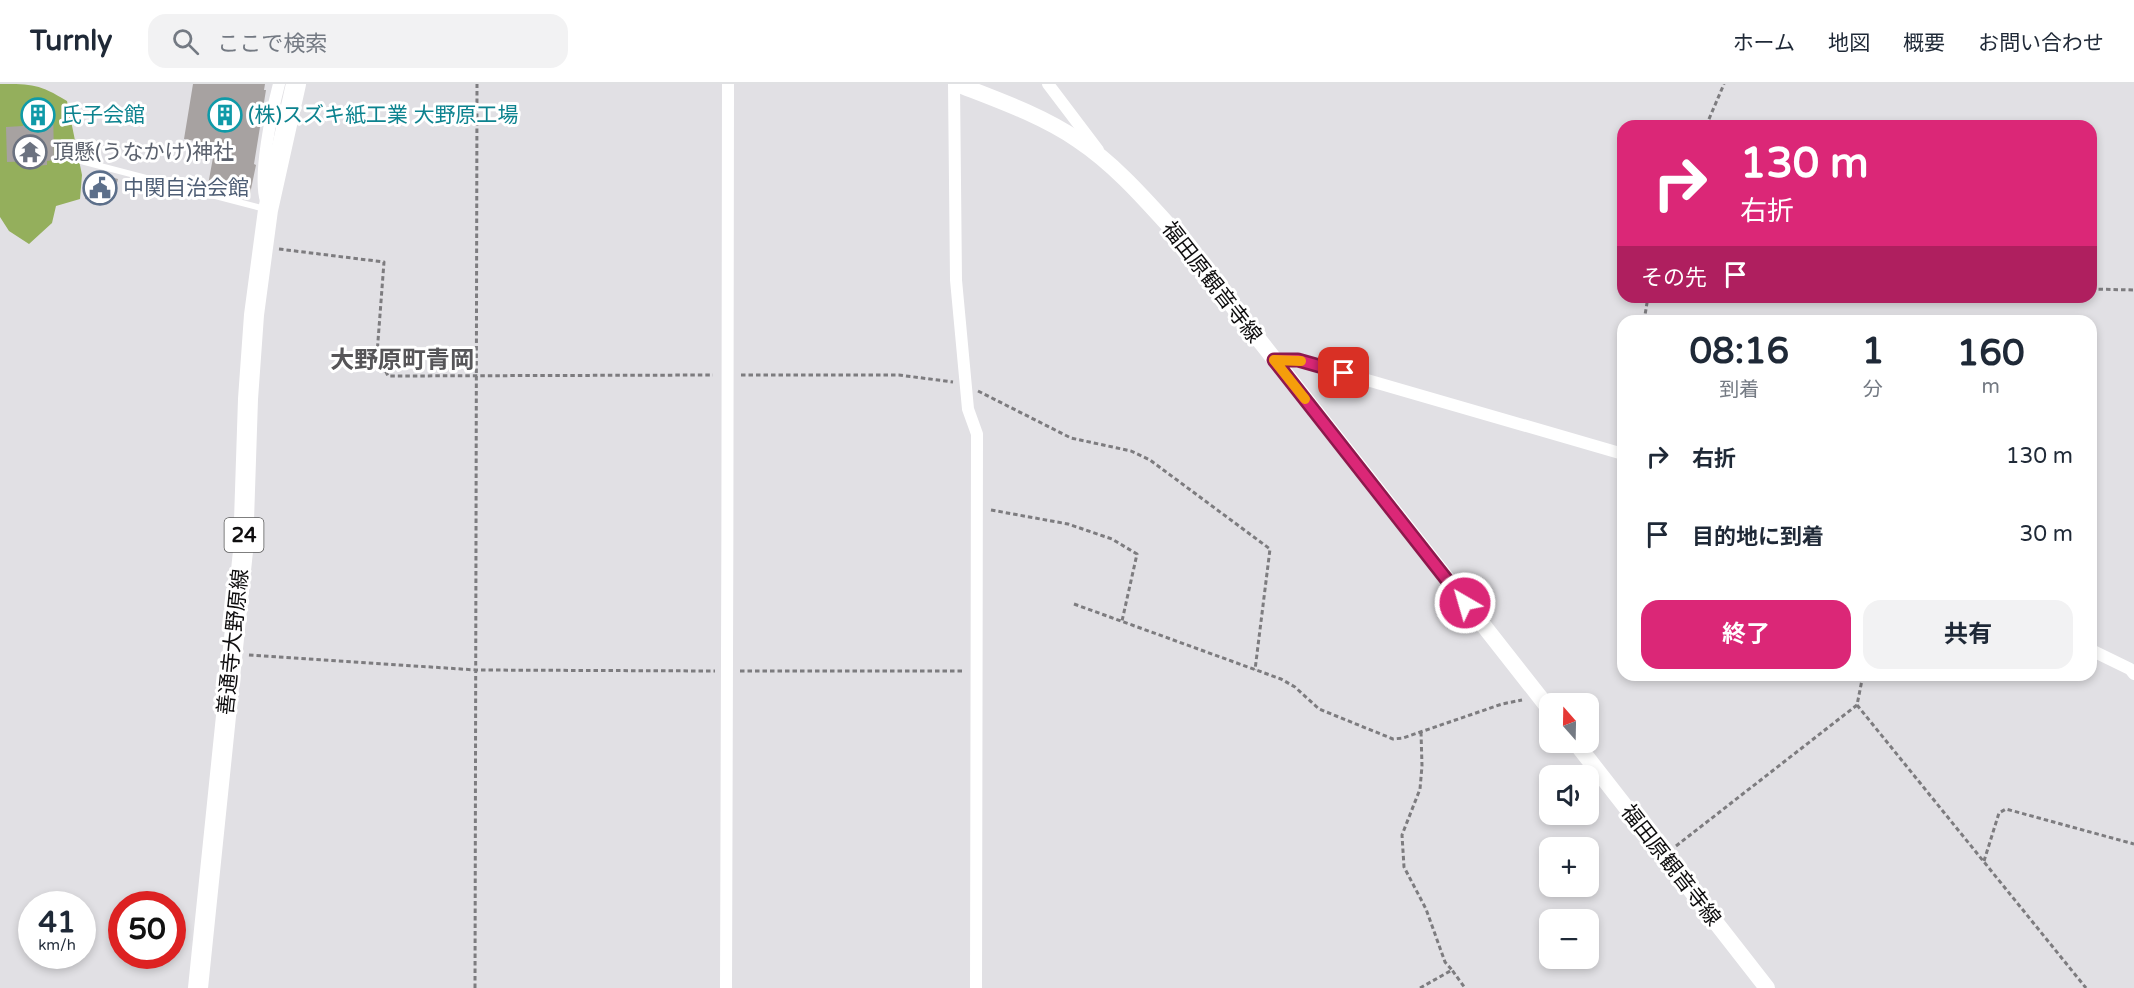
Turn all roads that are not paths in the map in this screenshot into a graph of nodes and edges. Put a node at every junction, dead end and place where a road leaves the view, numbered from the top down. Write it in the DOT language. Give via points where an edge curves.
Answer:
graph roads {
  1 [pos="279,84"];
  2 [pos="296,84"];
  3 [pos="728,84"];
  4 [pos="956,84"];
  5 [pos="1048,84"];
  6 [pos="81,161"];
  7 [pos="1106,162"];
  8 [pos="268,210"];
  9 [pos="1274,360"];
  10 [pos="1617,451"];
  11 [pos="2097,653"];
  12 [pos="2134,674"];
  13 [pos="1539,697"];
  14 [pos="1584,753"];
  15 [pos="198,988"];
  16 [pos="726,988"];
  17 [pos="976,988"];
  18 [pos="1767,988"];
  1 -- 8 [label="street" via="267,143 263,191"];
  2 -- 8 [label="main road, 善通寺大野原線 / 24"];
  3 -- 16 [label="street"];
  4 -- 7 [label="main road, 福田原観音寺線" via="1055,126"];
  4 -- 17 [label="street" via="956,280 968,409 977,434"];
  5 -- 7 [label="street"];
  6 -- 8 [label="lane"];
  7 -- 9 [label="main road, 福田原観音寺線" via="1172,229"];
  8 -- 15 [label="main road, 善通寺大野原線 / 24" via="254,315 243,551"];
  9 -- 10 [label="street" via="1298,360"];
  9 -- 13 [label="main road, 福田原観音寺線"];
  11 -- 12 [label="street"];
  14 -- 18 [label="main road, 福田原観音寺線"];
}
